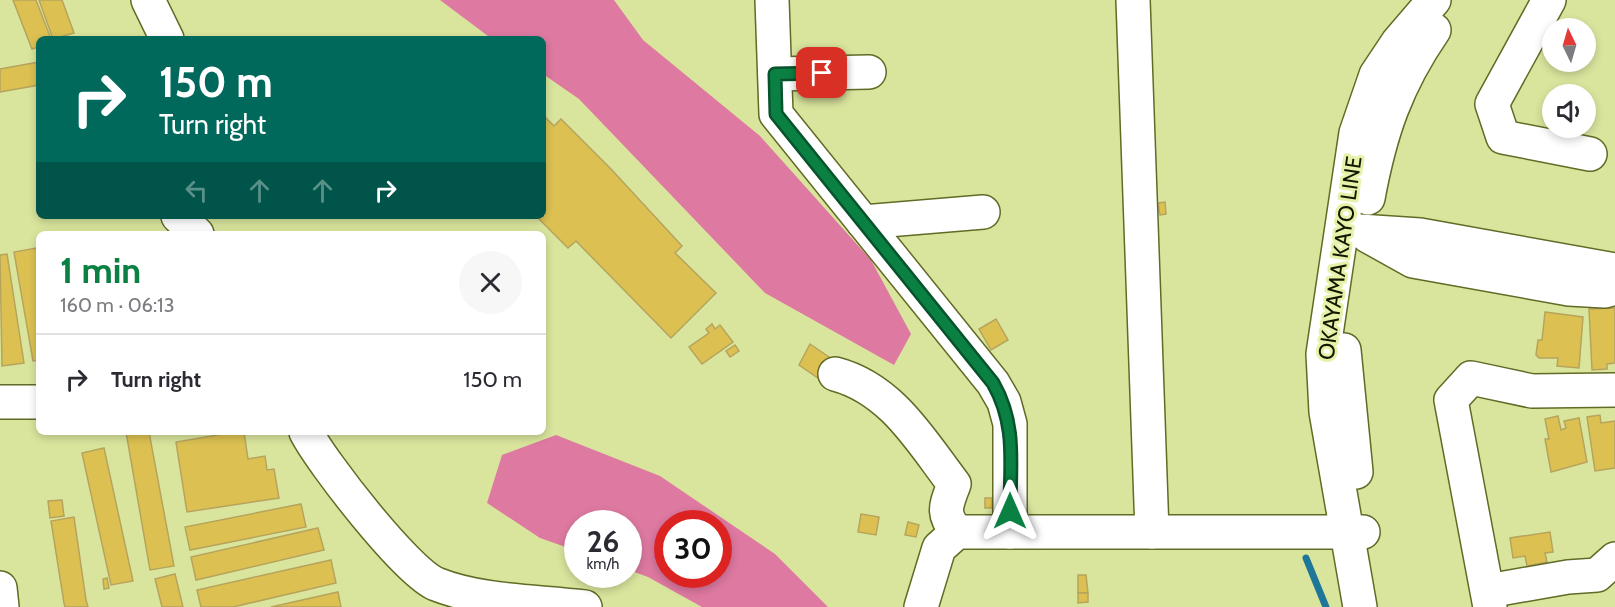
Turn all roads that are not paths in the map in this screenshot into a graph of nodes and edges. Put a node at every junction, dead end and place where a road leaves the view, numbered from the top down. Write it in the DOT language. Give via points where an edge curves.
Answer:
graph roads {
  1 [pos="148,0"];
  2 [pos="772,0"];
  3 [pos="1133,0"];
  4 [pos="1434,0"];
  5 [pos="1456,0"];
  6 [pos="1550,0"];
  7 [pos="166,36"];
  8 [pos="869,72"];
  9 [pos="775,74"];
  10 [pos="1590,154"];
  11 [pos="983,212"];
  12 [pos="181,219"];
  13 [pos="863,222"];
  14 [pos="195,231"];
  15 [pos="1352,231"];
  16 [pos="1615,270"];
  17 [pos="1615,288"];
  18 [pos="835,374"];
  19 [pos="1615,390"];
  20 [pos="0,402"];
  21 [pos="36,402"];
  22 [pos="308,435"];
  23 [pos="1356,531"];
  24 [pos="957,532"];
  25 [pos="1010,532"];
  26 [pos="1152,532"];
  27 [pos="1615,560"];
  28 [pos="0,588"];
  29 [pos="1489,599"];
  30 [pos="2,607"];
  31 [pos="585,607"];
  32 [pos="921,607"];
  33 [pos="1360,607"];
  34 [pos="1370,607"];
  1 -- 7 [label="street"];
  2 -- 9 [label="street"];
  3 -- 26 [label="street"];
  4 -- 15 [label="street, OKAYAMA KAYO LINE" via="1376,75 1356,133"];
  5 -- 15 [label="street, OKAYAMA KAYO LINE" via="1410,65 1386,122"];
  6 -- 10 [label="street" via="1492,104 1503,137"];
  8 -- 9 [label="street"];
  9 -- 13 [label="street" via="776,114"];
  11 -- 13 [label="street"];
  12 -- 14 [label="street"];
  13 -- 25 [label="street" via="993,383 1004,402 1010,424"];
  15 -- 16 [label="street" via="1420,235"];
  15 -- 17 [label="street" via="1413,261 1569,289"];
  15 -- 23 [label="street, OKAYAMA KAYO LINE" via="1344,352"];
  18 -- 24 [label="street" via="854,379 921,435 954,484 945,509 947,521"];
  19 -- 29 [label="street" via="1532,391 1471,378 1451,400"];
  20 -- 21 [label="street"];
  22 -- 31 [label="street" via="320,458 407,562 434,583 466,593"];
  23 -- 26 [label="street"];
  23 -- 33 [label="street, OKAYAMA KAYO LINE"];
  23 -- 34 [label="street, OKAYAMA KAYO LINE"];
  24 -- 25 [label="street"];
  24 -- 32 [label="street" via="939,548"];
  25 -- 26 [label="street"];
  27 -- 29 [label="street" via="1597,575 1568,577"];
  28 -- 30 [label="street"];
}
